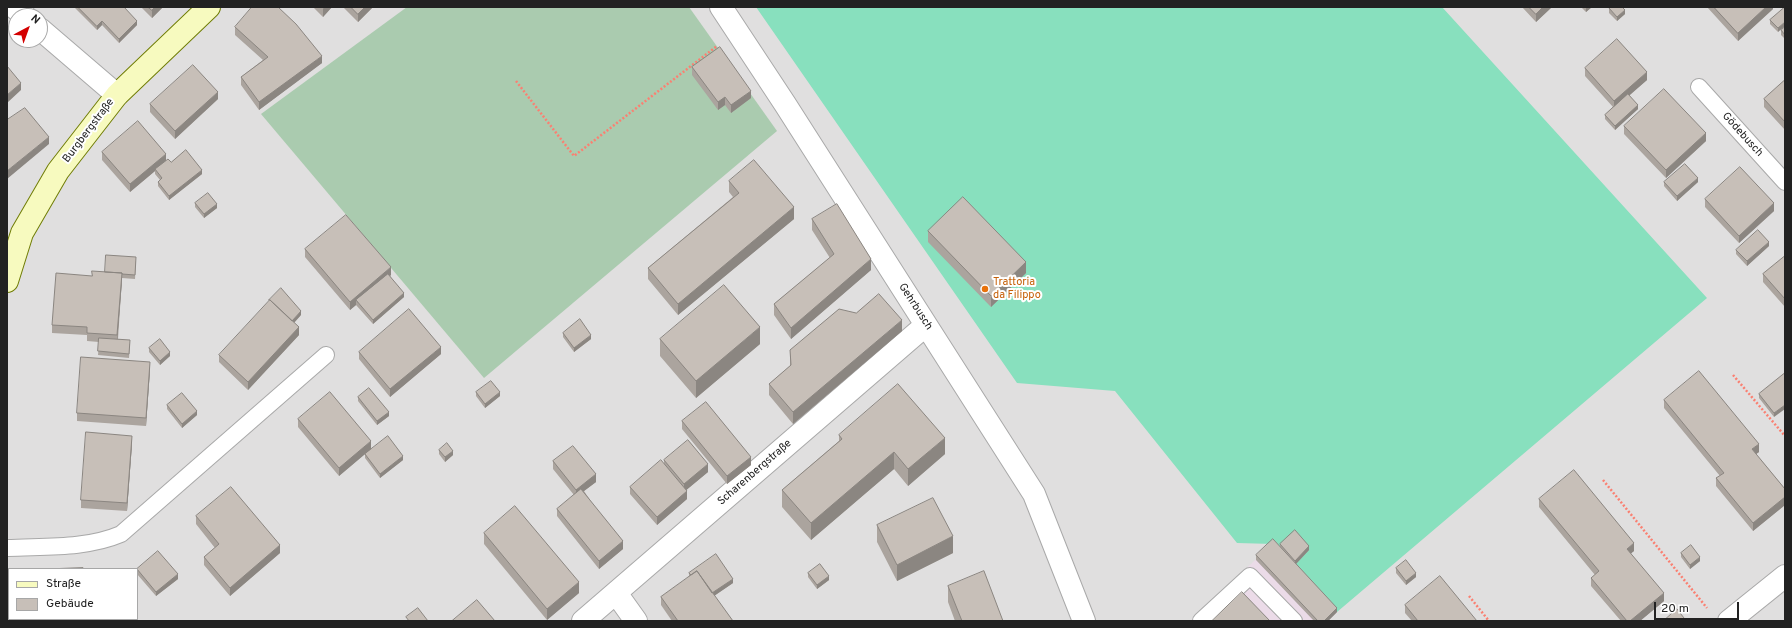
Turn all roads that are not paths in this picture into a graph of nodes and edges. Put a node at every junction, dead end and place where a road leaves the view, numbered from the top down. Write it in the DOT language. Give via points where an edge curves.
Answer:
graph roads {
  1 [pos="209,7"];
  2 [pos="720,7"];
  3 [pos="48,36"];
  4 [pos="1699,87"];
  5 [pos="117,95"];
  6 [pos="1785,182"];
  7 [pos="7,281"];
  8 [pos="926,325"];
  9 [pos="326,355"];
  10 [pos="7,548"];
  11 [pos="1785,576"];
  12 [pos="616,593"];
  13 [pos="583,621"];
  14 [pos="636,621"];
  15 [pos="1084,621"];
  16 [pos="1201,621"];
  17 [pos="1294,621"];
  18 [pos="1729,621"];
  1 -- 5 [label="street, Burgbergstraße"];
  2 -- 8 [label="street, Gehrbusch"];
  3 -- 5 [label="street"];
  4 -- 6 [label="lane, Gödebusch"];
  5 -- 7 [label="street, Burgbergstraße" via="58,171 22,233"];
  8 -- 12 [label="street, Scharenbergstraße"];
  8 -- 15 [label="street, Gehrbusch" via="1034,494"];
  9 -- 10 [label="lane" via="120,534 109,539 80,544"];
  11 -- 18 [label="street"];
  12 -- 13 [label="street, Scharenbergstraße"];
  12 -- 14 [label="street"];
  16 -- 17 [label="lane" via="1250,576"];
}
